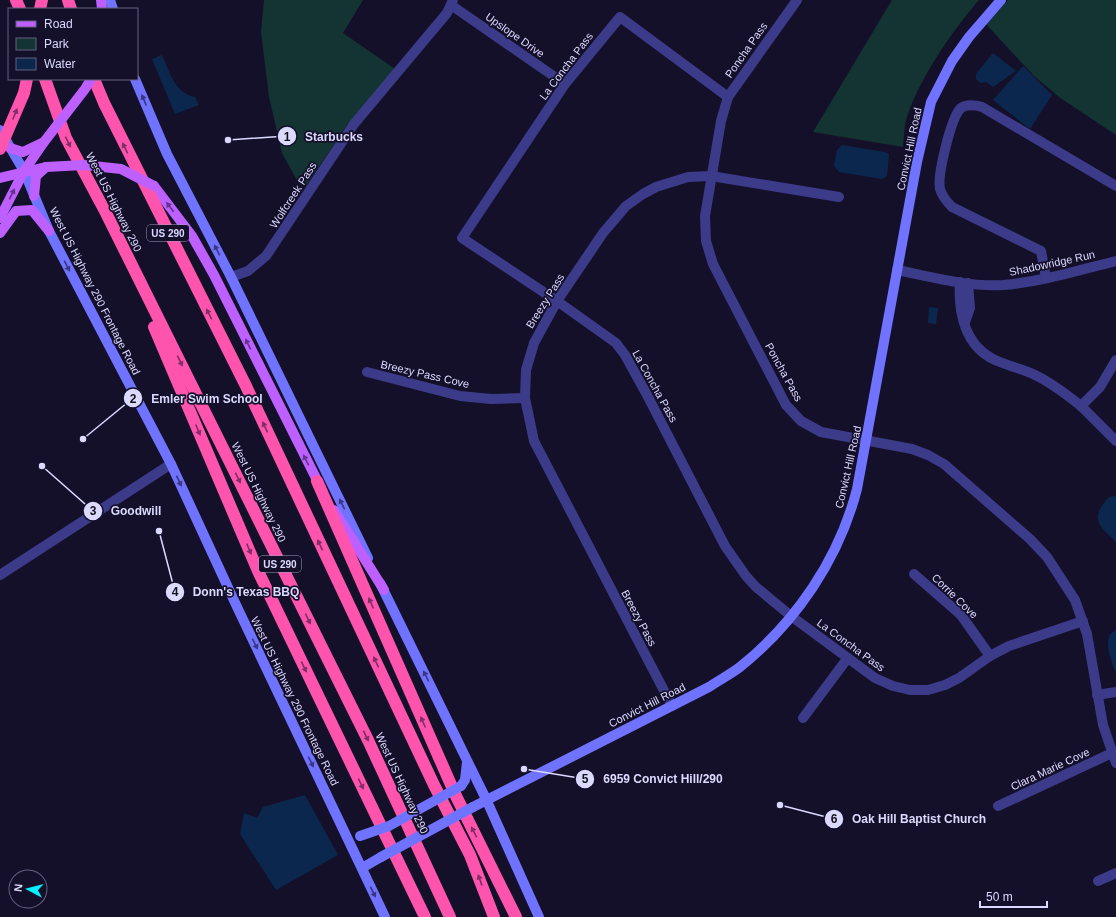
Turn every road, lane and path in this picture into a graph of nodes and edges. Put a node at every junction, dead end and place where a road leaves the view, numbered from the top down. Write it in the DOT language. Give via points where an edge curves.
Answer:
graph roads {
  1 [pos="797,0"];
  2 [pos="1000,0"];
  3 [pos="452,3"];
  4 [pos="26,80"];
  5 [pos="45,80"];
  6 [pos="90,80"];
  7 [pos="94,80"];
  8 [pos="135,80"];
  9 [pos="565,84"];
  10 [pos="728,97"];
  11 [pos="0,130"];
  12 [pos="44,142"];
  13 [pos="5,148"];
  14 [pos="46,167"];
  15 [pos="24,171"];
  16 [pos="711,176"];
  17 [pos="0,178"];
  18 [pos="1116,186"];
  19 [pos="34,196"];
  20 [pos="839,197"];
  21 [pos="106,214"];
  22 [pos="0,218"];
  23 [pos="49,231"];
  24 [pos="0,233"];
  25 [pos="1116,261"];
  26 [pos="897,270"];
  27 [pos="230,277"];
  28 [pos="1046,278"];
  29 [pos="964,283"];
  30 [pos="557,301"];
  31 [pos="1116,360"];
  32 [pos="367,372"];
  33 [pos="525,398"];
  34 [pos="1081,406"];
  35 [pos="1116,441"];
  36 [pos="866,442"];
  37 [pos="171,464"];
  38 [pos="316,481"];
  39 [pos="914,574"];
  40 [pos="0,575"];
  41 [pos="384,590"];
  42 [pos="791,616"];
  43 [pos="1083,621"];
  44 [pos="990,656"];
  45 [pos="847,659"];
  46 [pos="388,686"];
  47 [pos="1116,692"];
  48 [pos="1097,695"];
  49 [pos="672,706"];
  50 [pos="802,718"];
  51 [pos="1114,758"];
  52 [pos="467,759"];
  53 [pos="459,791"];
  54 [pos="486,799"];
  55 [pos="998,806"];
  56 [pos="342,826"];
  57 [pos="362,868"];
  58 [pos="1116,873"];
  59 [pos="1098,881"];
  60 [pos="385,917"];
  61 [pos="425,917"];
  62 [pos="450,917"];
  63 [pos="494,917"];
  64 [pos="516,917"];
  65 [pos="540,917"];
  1 -- 10 [label="street, Poncha Pass"];
  2 -- 26 [label="main road, Convict Hill Road" via="952,61 931,102 923,131"];
  3 -- 9 [label="street, Upslope Drive" via="503,43"];
  3 -- 27 [label="street, Wolfcreek Pass" via="412,57 354,124 266,256 248,271"];
  13 -- 4 [label="highway, one-way, bridge" via="24,93"];
  5 -- 21 [label="highway, West US Highway 290 / US 290, one-way" via="66,138"];
  6 -- 12 [label="main road, bridge"];
  46 -- 7 [label="highway, US 290, one-way" via="246,386"];
  27 -- 8 [label="main road, one-way" via="167,154"];
  9 -- 10 [label="street, La Concha Pass" via="620,17"];
  9 -- 30 [label="street, La Concha Pass" via="462,238"];
  10 -- 16 [label="street, Poncha Pass"];
  11 -- 13 [label="main road, West US Highway 290 Frontage Road"];
  12 -- 13 [label="main road" via="23,152"];
  12 -- 15 [label="main road"];
  13 -- 15 [label="main road, West US Highway 290 Frontage Road"];
  14 -- 15 [label="main road"];
  14 -- 19 [label="main road" via="36,176"];
  38 -- 14 [label="main road, one-way, bridge" via="214,275 192,236 154,186 121,169 84,165"];
  15 -- 17 [label="main road"];
  15 -- 19 [label="main road, West US Highway 290 Frontage Road"];
  22 -- 15 [label="main road, one-way"];
  16 -- 20 [label="street, Breezy Pass"];
  16 -- 30 [label="street, Breezy Pass" via="688,178 656,187 626,206 603,233"];
  16 -- 36 [label="street, Poncha Pass" via="705,216 706,241 714,264 786,405 802,421 821,432"];
  18 -- 28 [label="street" via="982,107 962,107 957,113 945,150 940,188 943,195 952,207 1041,251"];
  19 -- 23 [label="main road, West US Highway 290 Frontage Road"];
  21 -- 61 [label="highway, US 290, one-way" via="258,572"];
  21 -- 62 [label="highway, West US Highway 290 / US 290, one-way" via="368,740"];
  23 -- 24 [label="main road" via="32,210 16,211"];
  23 -- 37 [label="main road, West US Highway 290 Frontage Road, one-way"];
  25 -- 28 [label="street, Shadowridge Run"];
  26 -- 29 [label="street, Shadowridge Run"];
  26 -- 36 [label="main road, Convict Hill Road"];
  41 -- 27 [label="main road, one-way"];
  28 -- 29 [label="street, Shadowridge Run" via="1002,285"];
  29 -- 34 [label="street" via="960,301 970,340 979,351 1052,384"];
  30 -- 33 [label="street, Breezy Pass" via="534,343 526,370"];
  30 -- 42 [label="street, La Concha Pass" via="616,343 625,355 729,551 756,587"];
  31 -- 34 [label="street" via="1100,387"];
  32 -- 33 [label="street, Breezy Pass Cove" via="460,396 491,399"];
  33 -- 49 [label="street, Breezy Pass" via="534,441 544,462"];
  34 -- 35 [label="street"];
  36 -- 42 [label="main road, Convict Hill Road" via="857,489 843,531 810,592"];
  36 -- 43 [label="street, Poncha Pass" via="920,452 944,464 1048,557 1075,600"];
  37 -- 40 [label="street"];
  37 -- 56 [label="main road, West US Highway 290 Frontage Road, one-way"];
  38 -- 41 [label="main road"];
  53 -- 38 [label="highway, one-way"];
  39 -- 44 [label="street, Corrie Cove" via="961,615"];
  52 -- 41 [label="main road, one-way"];
  42 -- 45 [label="street, La Concha Pass"];
  42 -- 49 [label="main road, Convict Hill Road" via="765,645 739,668"];
  43 -- 44 [label="street, La Concha Pass" via="1017,642"];
  43 -- 48 [label="street, Poncha Pass"];
  44 -- 45 [label="street, La Concha Pass" via="952,682 937,688 919,690 901,689 882,682"];
  45 -- 50 [label="street"];
  46 -- 53 [label="highway"];
  63 -- 46 [label="highway, US 290, one-way" via="470,855"];
  47 -- 48 [label="street"];
  48 -- 51 [label="street, Poncha Pass" via="1103,725"];
  49 -- 54 [label="main road, Convict Hill Road"];
  51 -- 55 [label="street, Clara Marie Cove"];
  52 -- 53 [label="main road" via="465,780"];
  52 -- 54 [label="main road"];
  53 -- 56 [label="main road, bridge" via="389,826 360,836"];
  64 -- 53 [label="highway, one-way"];
  54 -- 57 [label="main road, Convict Hill Road, bridge"];
  54 -- 65 [label="main road"];
  56 -- 57 [label="main road, West US Highway 290 Frontage Road"];
  57 -- 60 [label="main road, West US Highway 290 Frontage Road, one-way"];
  58 -- 59 [label="street"];
}
